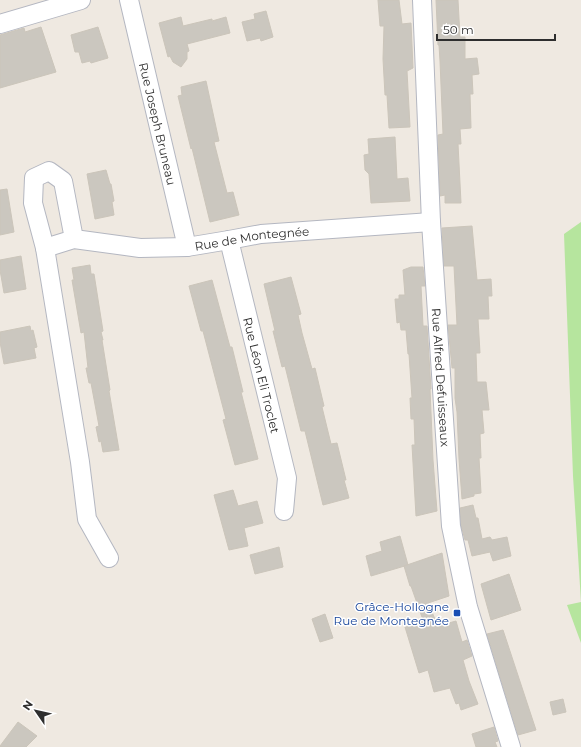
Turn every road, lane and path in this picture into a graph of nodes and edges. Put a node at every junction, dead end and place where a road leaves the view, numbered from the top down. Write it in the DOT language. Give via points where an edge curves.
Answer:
graph roads {
  1 [pos="81,0"];
  2 [pos="129,0"];
  3 [pos="422,0"];
  4 [pos="0,24"];
  5 [pos="431,222"];
  6 [pos="74,239"];
  7 [pos="229,240"];
  8 [pos="187,247"];
  9 [pos="45,248"];
  10 [pos="284,511"];
  11 [pos="109,558"];
  12 [pos="511,747"];
  1 -- 4 [label="street"];
  2 -- 8 [label="street, Rue Joseph Bruneau"];
  3 -- 5 [label="street, Rue Alfred Defuisseaux"];
  5 -- 7 [label="street, Rue de Montegnée" via="261,234"];
  5 -- 12 [label="street, Rue Alfred Defuisseaux" via="451,526 468,607"];
  6 -- 8 [label="street, Rue de Montegnée" via="140,248"];
  6 -- 9 [label="street, Rue de Montegnée"];
  6 -- 9 [label="street" via="63,181 49,171 34,178 33,203"];
  7 -- 8 [label="street, Rue de Montegnée"];
  7 -- 10 [label="street, Rue Léon Eli Troclet" via="287,478"];
  9 -- 11 [label="street" via="87,519"];
}
